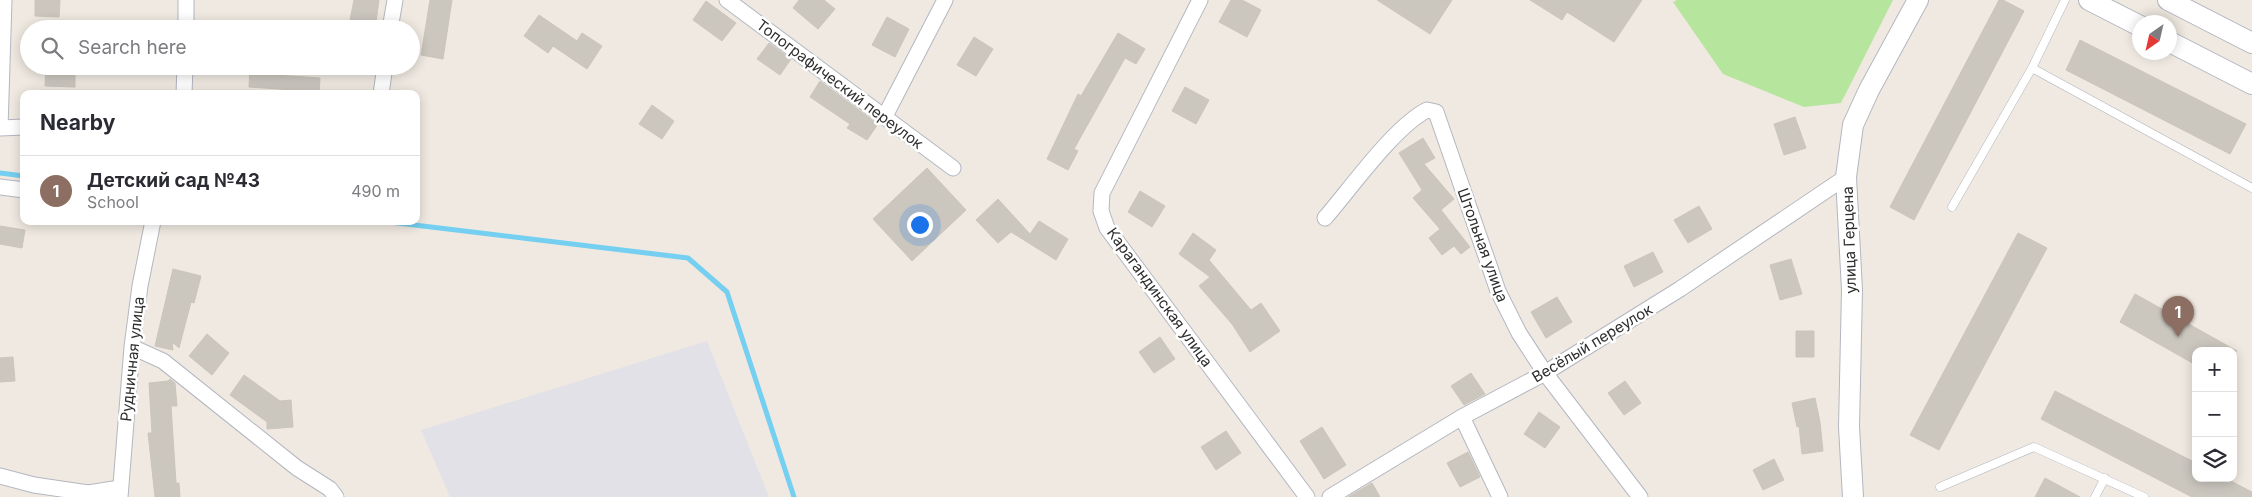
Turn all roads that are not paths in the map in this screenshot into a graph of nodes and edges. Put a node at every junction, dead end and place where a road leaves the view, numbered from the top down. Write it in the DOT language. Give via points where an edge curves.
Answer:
graph roads {
  1 [pos="4,0"];
  2 [pos="186,0"];
  3 [pos="395,0"];
  4 [pos="727,0"];
  5 [pos="944,0"];
  6 [pos="1200,0"];
  7 [pos="1918,0"];
  8 [pos="2065,0"];
  9 [pos="2089,0"];
  10 [pos="2168,0"];
  11 [pos="186,20"];
  12 [pos="392,20"];
  13 [pos="2132,22"];
  14 [pos="2252,43"];
  15 [pos="2177,46"];
  16 [pos="2032,68"];
  17 [pos="185,75"];
  18 [pos="384,75"];
  19 [pos="2252,84"];
  20 [pos="184,90"];
  21 [pos="382,90"];
  22 [pos="885,116"];
  23 [pos="20,127"];
  24 [pos="0,128"];
  25 [pos="953,168"];
  26 [pos="1846,177"];
  27 [pos="0,187"];
  28 [pos="2252,188"];
  29 [pos="20,190"];
  30 [pos="1952,207"];
  31 [pos="1325,218"];
  32 [pos="153,225"];
  33 [pos="132,347"];
  34 [pos="1545,373"];
  35 [pos="1462,417"];
  36 [pos="0,476"];
  37 [pos="2105,478"];
  38 [pos="1940,487"];
  39 [pos="120,493"];
  40 [pos="336,497"];
  41 [pos="1307,497"];
  42 [pos="1330,497"];
  43 [pos="1500,497"];
  44 [pos="1640,497"];
  45 [pos="1853,497"];
  46 [pos="2095,497"];
  47 [pos="2144,497"];
  1 -- 24 [label="street"];
  2 -- 11 [label="street"];
  3 -- 12 [label="street"];
  4 -- 22 [label="street, Топографический переулок"];
  5 -- 22 [label="street"];
  6 -- 41 [label="street, Карагандинская улица" via="1102,192 1101,211 1107,228"];
  7 -- 26 [label="main road, улица Герцена" via="1853,126"];
  8 -- 16 [label="lane"];
  9 -- 13 [label="main road"];
  10 -- 14 [label="main road"];
  15 -- 19 [label="main road"];
  16 -- 28 [label="lane"];
  16 -- 30 [label="lane"];
  17 -- 20 [label="street"];
  18 -- 21 [label="street"];
  22 -- 25 [label="street, Топографический переулок"];
  23 -- 24 [label="street"];
  26 -- 34 [label="street, Весёлый переулок" via="1680,289"];
  26 -- 45 [label="main road, улица Герцена" via="1852,290 1849,427"];
  27 -- 29 [label="street"];
  31 -- 34 [label="street, Штольная улица" via="1417,115 1427,110 1436,112 1498,291 1519,333"];
  32 -- 33 [label="street, Рудничная улица" via="140,286"];
  33 -- 39 [label="street, Рудничная улица"];
  33 -- 40 [label="street" via="163,361 297,468 330,489"];
  34 -- 35 [label="street, Весёлый переулок"];
  34 -- 44 [label="street, Штольная улица"];
  35 -- 42 [label="street, Весёлый переулок"];
  35 -- 43 [label="street"];
  36 -- 39 [label="street" via="88,493"];
  37 -- 38 [label="lane" via="2034,447"];
  37 -- 46 [label="lane"];
  37 -- 47 [label="lane"];
}
